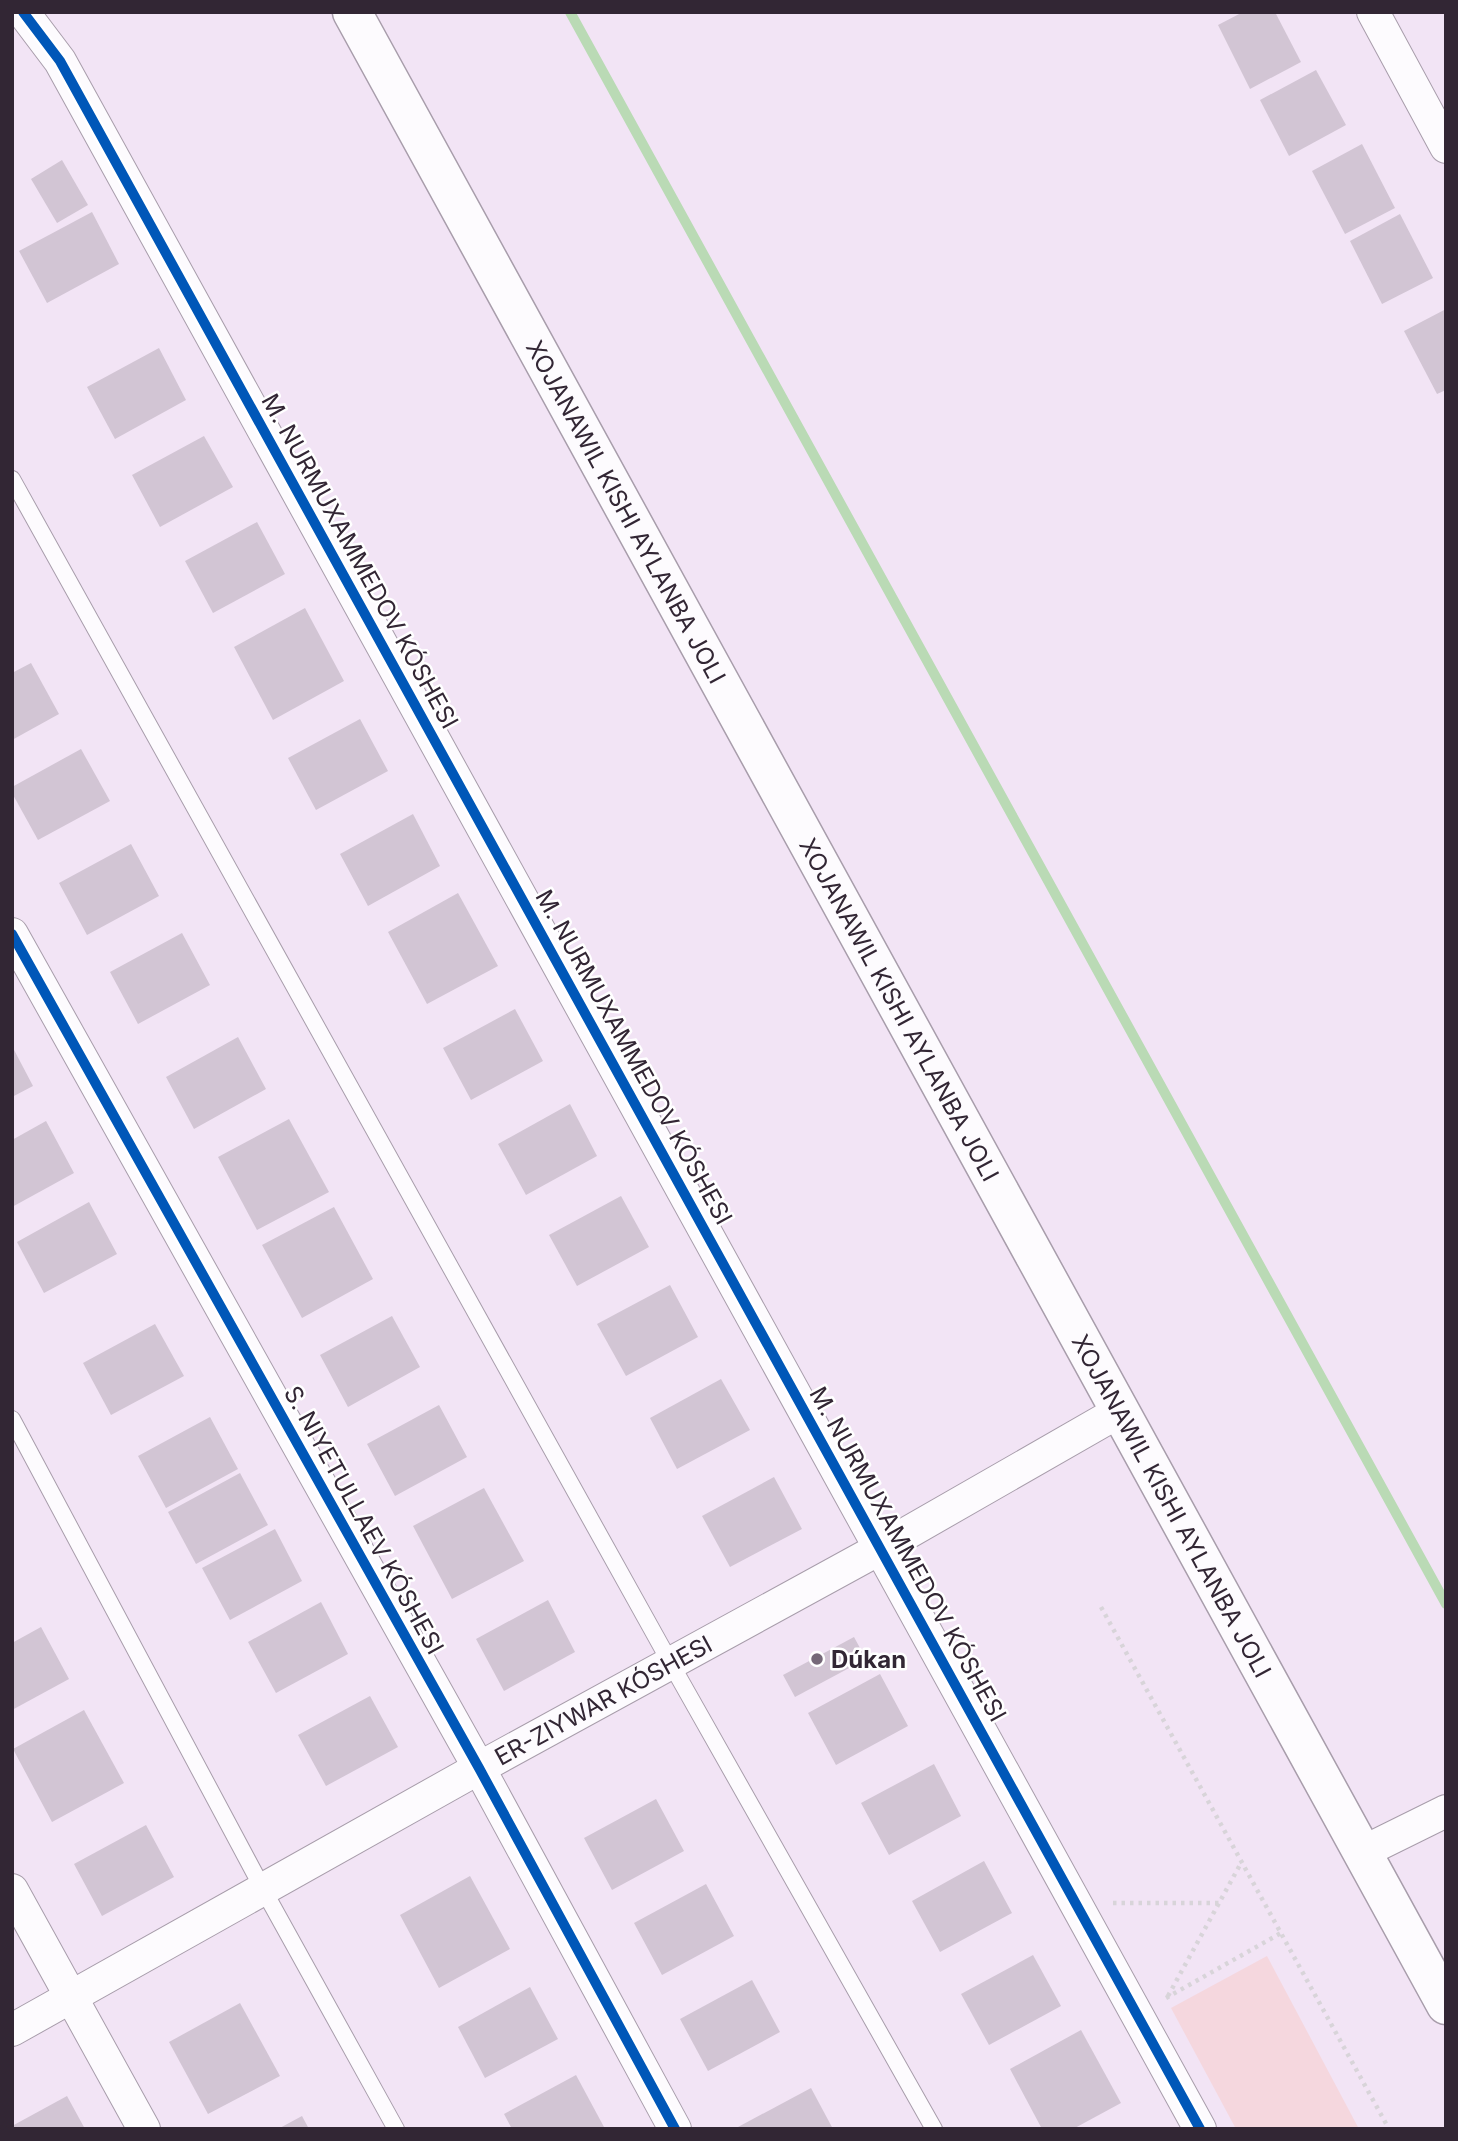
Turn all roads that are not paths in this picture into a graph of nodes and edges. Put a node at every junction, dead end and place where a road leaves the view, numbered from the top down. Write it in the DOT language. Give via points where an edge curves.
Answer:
graph roads {
  1 [pos="23,12"];
  2 [pos="352,12"];
  3 [pos="1373,12"];
  4 [pos="1446,147"];
  5 [pos="12,479"];
  6 [pos="12,934"];
  7 [pos="1120,1411"];
  8 [pos="12,1419"];
  9 [pos="881,1548"];
  10 [pos="670,1662"];
  11 [pos="478,1768"];
  12 [pos="1446,1811"];
  13 [pos="1363,1852"];
  14 [pos="263,1889"];
  15 [pos="12,1890"];
  16 [pos="71,1997"];
  17 [pos="1446,2005"];
  18 [pos="12,2030"];
  19 [pos="144,2129"];
  20 [pos="396,2129"];
  21 [pos="675,2129"];
  22 [pos="934,2129"];
  23 [pos="1200,2129"];
  1 -- 9 [label="street, M. NURMUXAMMEDOV KÓSHESI" via="60,61"];
  2 -- 7 [label="main road"];
  3 -- 4 [label="street"];
  5 -- 10 [label="lane"];
  6 -- 11 [label="street, S. NIYETULLAEV KÓSHESI"];
  7 -- 9 [label="street, ER-ZIYWAR KÓSHESI"];
  7 -- 13 [label="main road"];
  8 -- 14 [label="lane"];
  9 -- 10 [label="street, ER-ZIYWAR KÓSHESI"];
  9 -- 23 [label="street, M. NURMUXAMMEDOV KÓSHESI"];
  10 -- 11 [label="street, ER-ZIYWAR KÓSHESI"];
  10 -- 22 [label="lane"];
  11 -- 14 [label="street, ER-ZIYWAR KÓSHESI"];
  11 -- 21 [label="street, S. NIYETULLAEV KÓSHESI"];
  12 -- 13 [label="street"];
  13 -- 17 [label="main road"];
  14 -- 16 [label="street, ER-ZIYWAR KÓSHESI"];
  14 -- 20 [label="lane"];
  15 -- 16 [label="street"];
  16 -- 18 [label="street, ER-ZIYWAR KÓSHESI"];
  16 -- 19 [label="street"];
}
